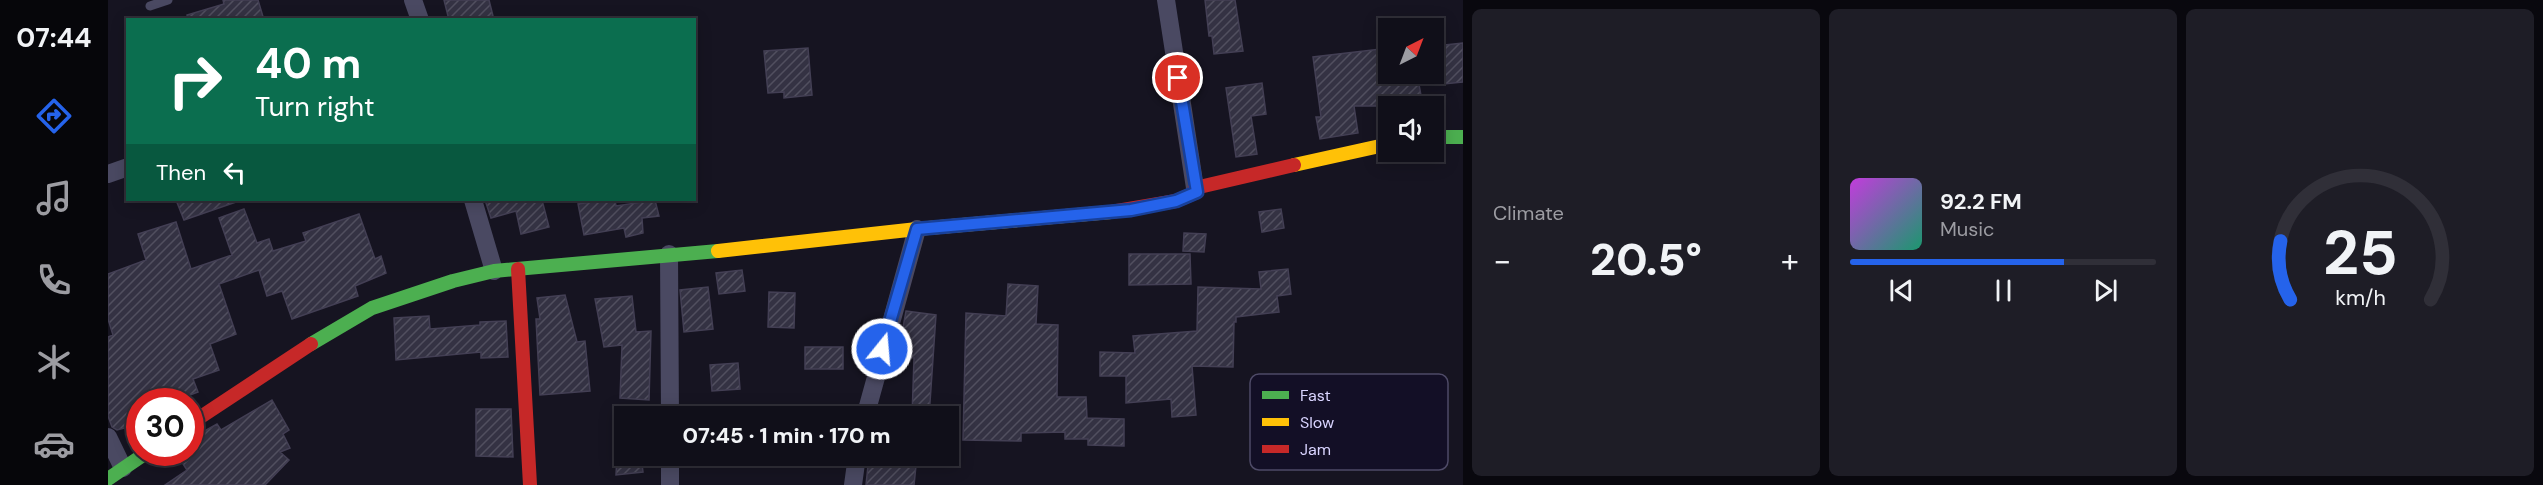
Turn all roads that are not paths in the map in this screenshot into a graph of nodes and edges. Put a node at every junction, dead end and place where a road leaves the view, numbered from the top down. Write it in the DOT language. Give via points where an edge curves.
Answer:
graph roads {
  1 [pos="168,0"];
  2 [pos="413,0"];
  3 [pos="1166,0"];
  4 [pos="150,6"];
  5 [pos="419,18"];
  6 [pos="1463,136"];
  7 [pos="1444,137"];
  8 [pos="1378,146"];
  9 [pos="126,168"];
  10 [pos="108,174"];
  11 [pos="1195,188"];
  12 [pos="473,201"];
  13 [pos="917,229"];
  14 [pos="669,254"];
  15 [pos="518,269"];
  16 [pos="494,271"];
  17 [pos="670,406"];
  18 [pos="868,406"];
  19 [pos="204,414"];
  20 [pos="108,437"];
  21 [pos="670,466"];
  22 [pos="856,466"];
  23 [pos="115,474"];
  24 [pos="530,485"];
  25 [pos="670,485"];
  26 [pos="853,485"];
  1 -- 4 [label="lane"];
  2 -- 5 [label="street"];
  3 -- 11 [label="street"];
  6 -- 7 [label="street"];
  8 -- 11 [label="street"];
  9 -- 10 [label="street"];
  11 -- 13 [label="street" via="1197,192 1176,201 1131,210"];
  12 -- 16 [label="street"];
  13 -- 14 [label="street"];
  13 -- 18 [label="street"];
  14 -- 15 [label="street"];
  14 -- 17 [label="street"];
  15 -- 16 [label="street"];
  15 -- 24 [label="street"];
  16 -- 19 [label="street" via="453,280 372,308 336,327"];
  20 -- 23 [label="street"];
  21 -- 25 [label="street"];
  22 -- 26 [label="street"];
}
